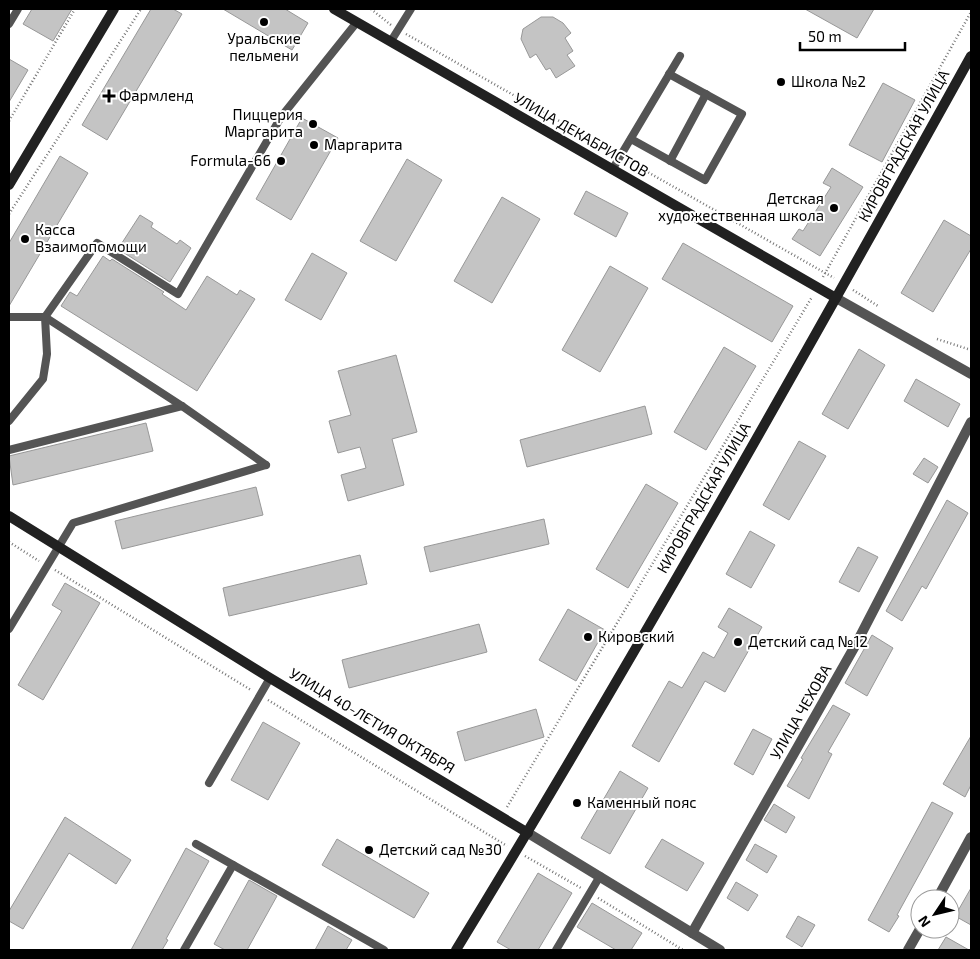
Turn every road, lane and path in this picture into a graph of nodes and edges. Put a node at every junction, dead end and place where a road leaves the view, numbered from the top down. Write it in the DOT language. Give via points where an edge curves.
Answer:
graph roads {
  1 [pos="18,9"];
  2 [pos="75,9"];
  3 [pos="114,9"];
  4 [pos="141,9"];
  5 [pos="334,9"];
  6 [pos="371,9"];
  7 [pos="411,9"];
  8 [pos="971,12"];
  9 [pos="357,22"];
  10 [pos="9,24"];
  11 [pos="397,28"];
  12 [pos="390,41"];
  13 [pos="680,56"];
  14 [pos="971,56"];
  15 [pos="669,74"];
  16 [pos="706,94"];
  17 [pos="9,121"];
  18 [pos="631,139"];
  19 [pos="621,156"];
  20 [pos="670,160"];
  21 [pos="612,170"];
  22 [pos="9,185"];
  23 [pos="9,214"];
  24 [pos="825,273"];
  25 [pos="844,284"];
  26 [pos="817,289"];
  27 [pos="836,298"];
  28 [pos="884,310"];
  29 [pos="9,317"];
  30 [pos="45,317"];
  31 [pos="932,336"];
  32 [pos="971,350"];
  33 [pos="971,374"];
  34 [pos="182,406"];
  35 [pos="9,421"];
  36 [pos="971,422"];
  37 [pos="9,450"];
  38 [pos="9,516"];
  39 [pos="9,542"];
  40 [pos="58,546"];
  41 [pos="42,562"];
  42 [pos="51,568"];
  43 [pos="9,629"];
  44 [pos="270,678"];
  45 [pos="260,695"];
  46 [pos="209,783"];
  47 [pos="502,817"];
  48 [pos="528,833"];
  49 [pos="971,837"];
  50 [pos="196,844"];
  51 [pos="516,851"];
  52 [pos="233,865"];
  53 [pos="600,876"];
  54 [pos="942,889"];
  55 [pos="590,893"];
  56 [pos="692,933"];
  57 [pos="914,939"];
  58 [pos="184,950"];
  59 [pos="384,950"];
  60 [pos="456,950"];
  61 [pos="556,950"];
  62 [pos="682,950"];
  63 [pos="720,950"];
  64 [pos="908,950"];
  1 -- 10 [label="lane"];
  2 -- 17 [label="path"];
  3 -- 22 [label="street"];
  4 -- 23 [label="path"];
  5 -- 9 [label="street, УЛИЦА ДЕКАБРИСТОВ"];
  6 -- 11 [label="path"];
  7 -- 11 [label="lane"];
  8 -- 24 [label="path"];
  9 -- 12 [label="street, УЛИЦА ДЕКАБРИСТОВ"];
  9 -- 30 [label="lane" via="281,116 178,294 97,243"];
  11 -- 12 [label="lane"];
  11 -- 19 [label="path"];
  12 -- 21 [label="street, УЛИЦА ДЕКАБРИСТОВ"];
  13 -- 15 [label="lane"];
  14 -- 25 [label="street, КИРОВГРАДСКАЯ УЛИЦА"];
  15 -- 16 [label="lane"];
  15 -- 18 [label="lane"];
  16 -- 20 [label="lane"];
  16 -- 20 [label="lane" via="742,114 705,180"];
  18 -- 19 [label="lane"];
  18 -- 20 [label="lane"];
  19 -- 21 [label="lane"];
  19 -- 24 [label="path"];
  21 -- 26 [label="street, УЛИЦА ДЕКАБРИСТОВ"];
  24 -- 25 [label="path"];
  24 -- 26 [label="path"];
  25 -- 27 [label="street, КИРОВГРАДСКАЯ УЛИЦА"];
  25 -- 28 [label="path"];
  26 -- 27 [label="street, УЛИЦА ДЕКАБРИСТОВ"];
  26 -- 47 [label="path"];
  27 -- 33 [label="street, УЛИЦА ДЕКАБРИСТОВ"];
  27 -- 48 [label="street, КИРОВГРАДСКАЯ УЛИЦА"];
  29 -- 30 [label="lane"];
  30 -- 34 [label="lane"];
  30 -- 35 [label="lane" via="48,354 43,379"];
  31 -- 32 [label="path"];
  34 -- 37 [label="lane"];
  34 -- 40 [label="lane" via="266,465 73,523"];
  36 -- 56 [label="street, УЛИЦА ЧЕХОВА" via="855,646"];
  38 -- 40 [label="street, УЛИЦА 40-ЛЕТИЯ ОКТЯБРЯ"];
  39 -- 41 [label="path"];
  40 -- 43 [label="lane"];
  40 -- 44 [label="street, УЛИЦА 40-ЛЕТИЯ ОКТЯБРЯ"];
  42 -- 45 [label="path"];
  44 -- 45 [label="lane"];
  44 -- 47 [label="street, УЛИЦА 40-ЛЕТИЯ ОКТЯБРЯ"];
  45 -- 46 [label="lane"];
  45 -- 51 [label="path"];
  47 -- 48 [label="street, УЛИЦА 40-ЛЕТИЯ ОКТЯБРЯ"];
  48 -- 51 [label="street, КИРОВГРАДСКАЯ УЛИЦА"];
  48 -- 53 [label="street, УЛИЦА 40-ЛЕТИЯ ОКТЯБРЯ"];
  49 -- 54 [label="street"];
  50 -- 52 [label="lane"];
  51 -- 55 [label="path"];
  51 -- 60 [label="street, КИРОВГРАДСКАЯ УЛИЦА"];
  52 -- 58 [label="lane"];
  52 -- 59 [label="lane"];
  53 -- 55 [label="lane"];
  53 -- 56 [label="street, УЛИЦА 40-ЛЕТИЯ ОКТЯБРЯ"];
  55 -- 61 [label="lane"];
  55 -- 62 [label="path"];
  56 -- 63 [label="street, УЛИЦА 40-ЛЕТИЯ ОКТЯБРЯ"];
  57 -- 64 [label="street"];
}
